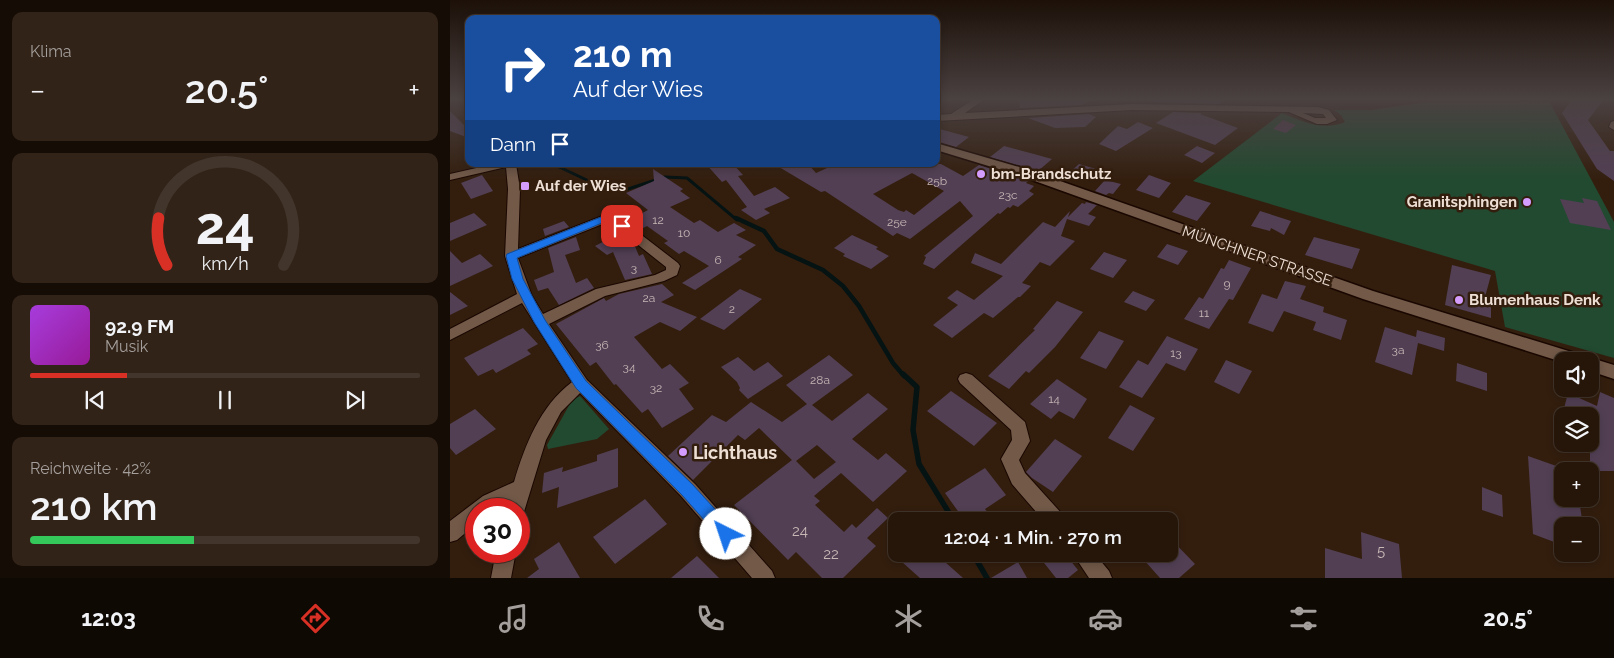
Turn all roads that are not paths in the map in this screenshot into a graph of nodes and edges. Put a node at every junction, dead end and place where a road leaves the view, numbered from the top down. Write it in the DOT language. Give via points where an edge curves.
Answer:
graph roads {
  1 [pos="940,147"];
  2 [pos="495,167"];
  3 [pos="510,167"];
  4 [pos="450,177"];
  5 [pos="511,256"];
  6 [pos="525,296"];
  7 [pos="540,322"];
  8 [pos="450,335"];
  9 [pos="1554,353"];
  10 [pos="1599,367"];
  11 [pos="1614,372"];
  12 [pos="966,379"];
  13 [pos="581,384"];
  14 [pos="522,487"];
  15 [pos="499,498"];
  16 [pos="519,498"];
  17 [pos="1048,512"];
  18 [pos="465,521"];
  19 [pos="450,533"];
  20 [pos="1089,562"];
  21 [pos="504,563"];
  22 [pos="501,578"];
  23 [pos="765,578"];
  24 [pos="1102,578"];
  1 -- 9 [label="main road, MÜNCHNER STRASSE" via="1022,172 1368,295"];
  2 -- 4 [label="street"];
  3 -- 5 [label="street" via="514,189"];
  5 -- 6 [label="street"];
  5 -- 7 [label="street" via="605,219 622,226 673,266 672,272 666,275 601,292"];
  6 -- 7 [label="street"];
  6 -- 8 [label="street"];
  7 -- 13 [label="street"];
  10 -- 11 [label="main road"];
  12 -- 17 [label="street" via="1019,427 1021,441 1010,459 1018,478"];
  13 -- 14 [label="street" via="570,391 548,420 535,445"];
  13 -- 23 [label="street" via="688,490"];
  14 -- 15 [label="street"];
  14 -- 16 [label="street"];
  18 -- 19 [label="street"];
  20 -- 24 [label="street"];
  21 -- 22 [label="street"];
}
